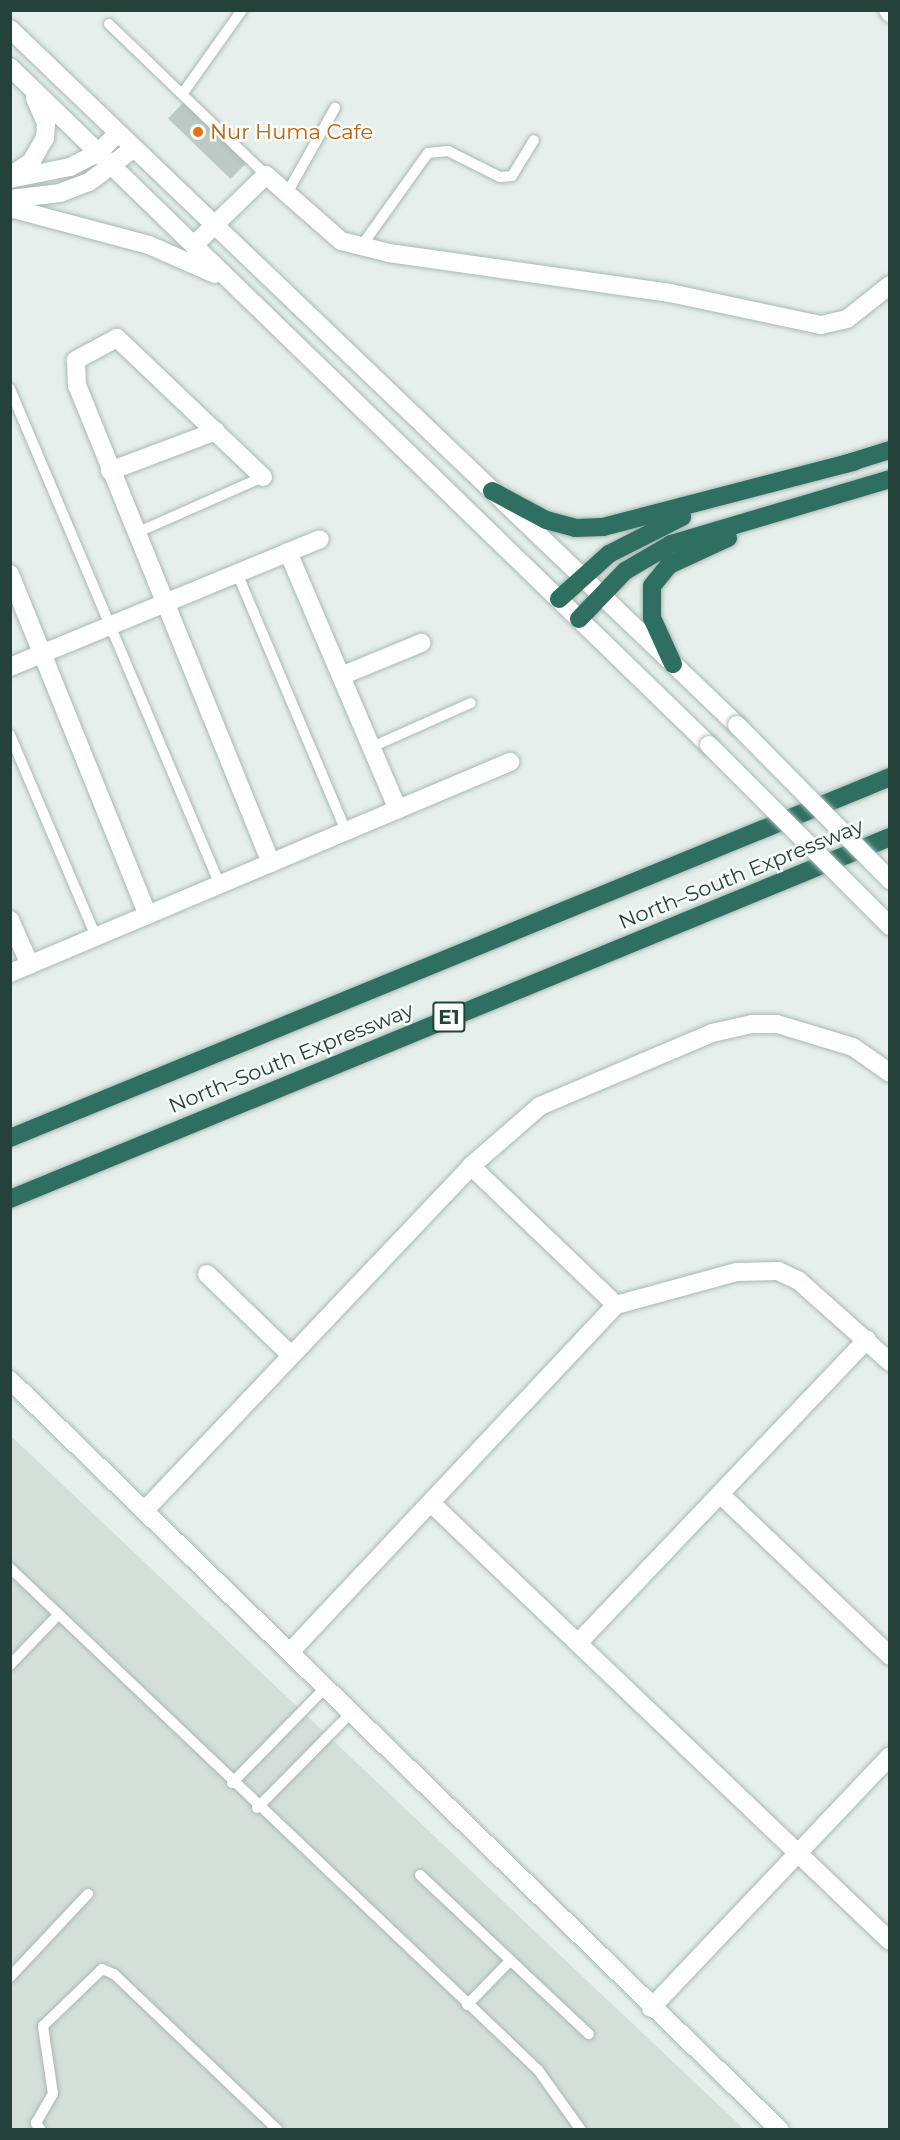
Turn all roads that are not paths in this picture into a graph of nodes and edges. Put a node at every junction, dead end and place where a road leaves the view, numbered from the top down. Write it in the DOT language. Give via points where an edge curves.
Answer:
graph roads {
  1 [pos="242,10"];
  2 [pos="109,24"];
  3 [pos="10,29"];
  4 [pos="10,67"];
  5 [pos="26,83"];
  6 [pos="183,93"];
  7 [pos="334,108"];
  8 [pos="118,133"];
  9 [pos="534,140"];
  10 [pos="134,148"];
  11 [pos="98,153"];
  12 [pos="115,168"];
  13 [pos="266,175"];
  14 [pos="10,177"];
  15 [pos="286,195"];
  16 [pos="10,199"];
  17 [pos="10,208"];
  18 [pos="214,225"];
  19 [pos="194,245"];
  20 [pos="360,248"];
  21 [pos="235,285"];
  22 [pos="890,285"];
  23 [pos="10,389"];
  24 [pos="216,431"];
  25 [pos="890,450"];
  26 [pos="856,461"];
  27 [pos="111,471"];
  28 [pos="263,477"];
  29 [pos="890,479"];
  30 [pos="862,488"];
  31 [pos="492,491"];
  32 [pos="136,532"];
  33 [pos="320,538"];
  34 [pos="288,552"];
  35 [pos="237,573"];
  36 [pos="10,574"];
  37 [pos="581,576"];
  38 [pos="600,595"];
  39 [pos="559,599"];
  40 [pos="166,603"];
  41 [pos="579,619"];
  42 [pos="112,625"];
  43 [pos="421,643"];
  44 [pos="44,653"];
  45 [pos="673,664"];
  46 [pos="10,667"];
  47 [pos="341,676"];
  48 [pos="471,703"];
  49 [pos="10,735"];
  50 [pos="372,747"];
  51 [pos="510,762"];
  52 [pos="890,777"];
  53 [pos="398,810"];
  54 [pos="346,831"];
  55 [pos="890,837"];
  56 [pos="271,862"];
  57 [pos="890,880"];
  58 [pos="220,885"];
  59 [pos="148,915"];
  60 [pos="10,920"];
  61 [pos="890,926"];
  62 [pos="96,937"];
  63 [pos="30,965"];
  64 [pos="10,973"];
  65 [pos="890,1073"];
  66 [pos="10,1138"];
  67 [pos="471,1166"];
  68 [pos="10,1199"];
  69 [pos="207,1274"];
  70 [pos="616,1305"];
  71 [pos="867,1340"];
  72 [pos="291,1355"];
  73 [pos="890,1362"];
  74 [pos="10,1380"];
  75 [pos="720,1494"];
  76 [pos="431,1503"];
  77 [pos="145,1510"];
  78 [pos="10,1568"];
  79 [pos="57,1615"];
  80 [pos="578,1643"];
  81 [pos="290,1652"];
  82 [pos="890,1656"];
  83 [pos="10,1665"];
  84 [pos="326,1687"];
  85 [pos="352,1712"];
  86 [pos="890,1756"];
  87 [pos="232,1783"];
  88 [pos="257,1808"];
  89 [pos="798,1854"];
  90 [pos="420,1875"];
  91 [pos="88,1894"];
  92 [pos="890,1941"];
  93 [pos="508,1963"];
  94 [pos="10,1977"];
  95 [pos="467,2004"];
  96 [pos="651,2008"];
  97 [pos="589,2034"];
  98 [pos="41,2130"];
  99 [pos="278,2130"];
  100 [pos="581,2130"];
  101 [pos="780,2130"];
  1 -- 6 [label="lane"];
  2 -- 6 [label="lane"];
  3 -- 8 [label="street"];
  4 -- 5 [label="street"];
  5 -- 11 [label="street"];
  5 -- 14 [label="street" via="41,107 45,138 31,162"];
  6 -- 13 [label="lane"];
  7 -- 15 [label="lane"];
  8 -- 10 [label="street"];
  8 -- 11 [label="street"];
  9 -- 20 [label="lane" via="512,176 491,173 447,152 428,153"];
  10 -- 12 [label="street"];
  10 -- 18 [label="street"];
  11 -- 12 [label="street"];
  11 -- 14 [label="street" via="38,177"];
  12 -- 16 [label="street" via="60,193"];
  12 -- 19 [label="street"];
  13 -- 15 [label="street"];
  13 -- 18 [label="street"];
  15 -- 20 [label="street" via="332,234"];
  17 -- 21 [label="street" via="149,245"];
  18 -- 19 [label="street"];
  18 -- 31 [label="street"];
  19 -- 21 [label="street"];
  20 -- 22 [label="street" via="670,293 821,325 847,319"];
  21 -- 39 [label="street"];
  23 -- 42 [label="lane"];
  24 -- 27 [label="street"];
  24 -- 27 [label="street" via="127,345 106,340 76,360 74,368"];
  24 -- 28 [label="street"];
  25 -- 26 [label="highway"];
  26 -- 31 [label="highway" via="603,527 574,528 546,520"];
  26 -- 37 [label="highway" via="665,523 633,538"];
  27 -- 32 [label="street"];
  28 -- 32 [label="lane"];
  29 -- 30 [label="highway"];
  30 -- 38 [label="highway" via="671,544 625,571"];
  30 -- 45 [label="highway" via="669,565 652,586 648,604"];
  31 -- 37 [label="street"];
  32 -- 40 [label="street"];
  33 -- 34 [label="street"];
  34 -- 35 [label="street"];
  34 -- 47 [label="street"];
  35 -- 40 [label="street"];
  35 -- 54 [label="lane"];
  36 -- 44 [label="street"];
  37 -- 38 [label="street"];
  37 -- 39 [label="highway"];
  38 -- 41 [label="highway"];
  38 -- 45 [label="street"];
  39 -- 41 [label="street"];
  40 -- 42 [label="street"];
  40 -- 56 [label="street"];
  41 -- 61 [label="street, bridge"];
  42 -- 44 [label="street"];
  42 -- 58 [label="lane"];
  43 -- 47 [label="street"];
  44 -- 46 [label="street"];
  44 -- 59 [label="street"];
  45 -- 57 [label="street, bridge"];
  47 -- 50 [label="street"];
  48 -- 50 [label="lane"];
  49 -- 62 [label="lane"];
  50 -- 53 [label="street"];
  51 -- 53 [label="street"];
  52 -- 66 [label="highway, North–South Expressway"];
  53 -- 54 [label="street"];
  54 -- 56 [label="street"];
  55 -- 68 [label="highway, North–South Expressway / E1"];
  56 -- 58 [label="street"];
  58 -- 59 [label="street"];
  59 -- 62 [label="street"];
  60 -- 63 [label="street"];
  62 -- 63 [label="street"];
  63 -- 64 [label="street"];
  65 -- 67 [label="street" via="853,1047 777,1024 742,1026 712,1033 540,1106"];
  67 -- 70 [label="street"];
  67 -- 72 [label="street"];
  69 -- 72 [label="street"];
  70 -- 71 [label="street" via="737,1272 778,1271"];
  70 -- 76 [label="street"];
  71 -- 73 [label="street"];
  71 -- 75 [label="street"];
  72 -- 77 [label="street"];
  74 -- 77 [label="street"];
  75 -- 80 [label="street"];
  75 -- 82 [label="street"];
  76 -- 80 [label="street"];
  76 -- 81 [label="street"];
  77 -- 81 [label="street"];
  78 -- 79 [label="lane"];
  79 -- 83 [label="lane"];
  79 -- 87 [label="lane"];
  80 -- 89 [label="street"];
  81 -- 84 [label="street"];
  84 -- 85 [label="street"];
  84 -- 87 [label="lane"];
  85 -- 88 [label="lane"];
  85 -- 96 [label="street"];
  86 -- 89 [label="street"];
  87 -- 88 [label="lane"];
  88 -- 95 [label="lane"];
  89 -- 92 [label="street"];
  89 -- 96 [label="street"];
  90 -- 93 [label="lane"];
  91 -- 94 [label="lane"];
  93 -- 95 [label="lane"];
  93 -- 97 [label="lane"];
  95 -- 100 [label="lane" via="554,2087"];
  96 -- 101 [label="street"];
  98 -- 99 [label="lane" via="36,2123 53,2089 43,2026 102,1969 114,1974"];
}
